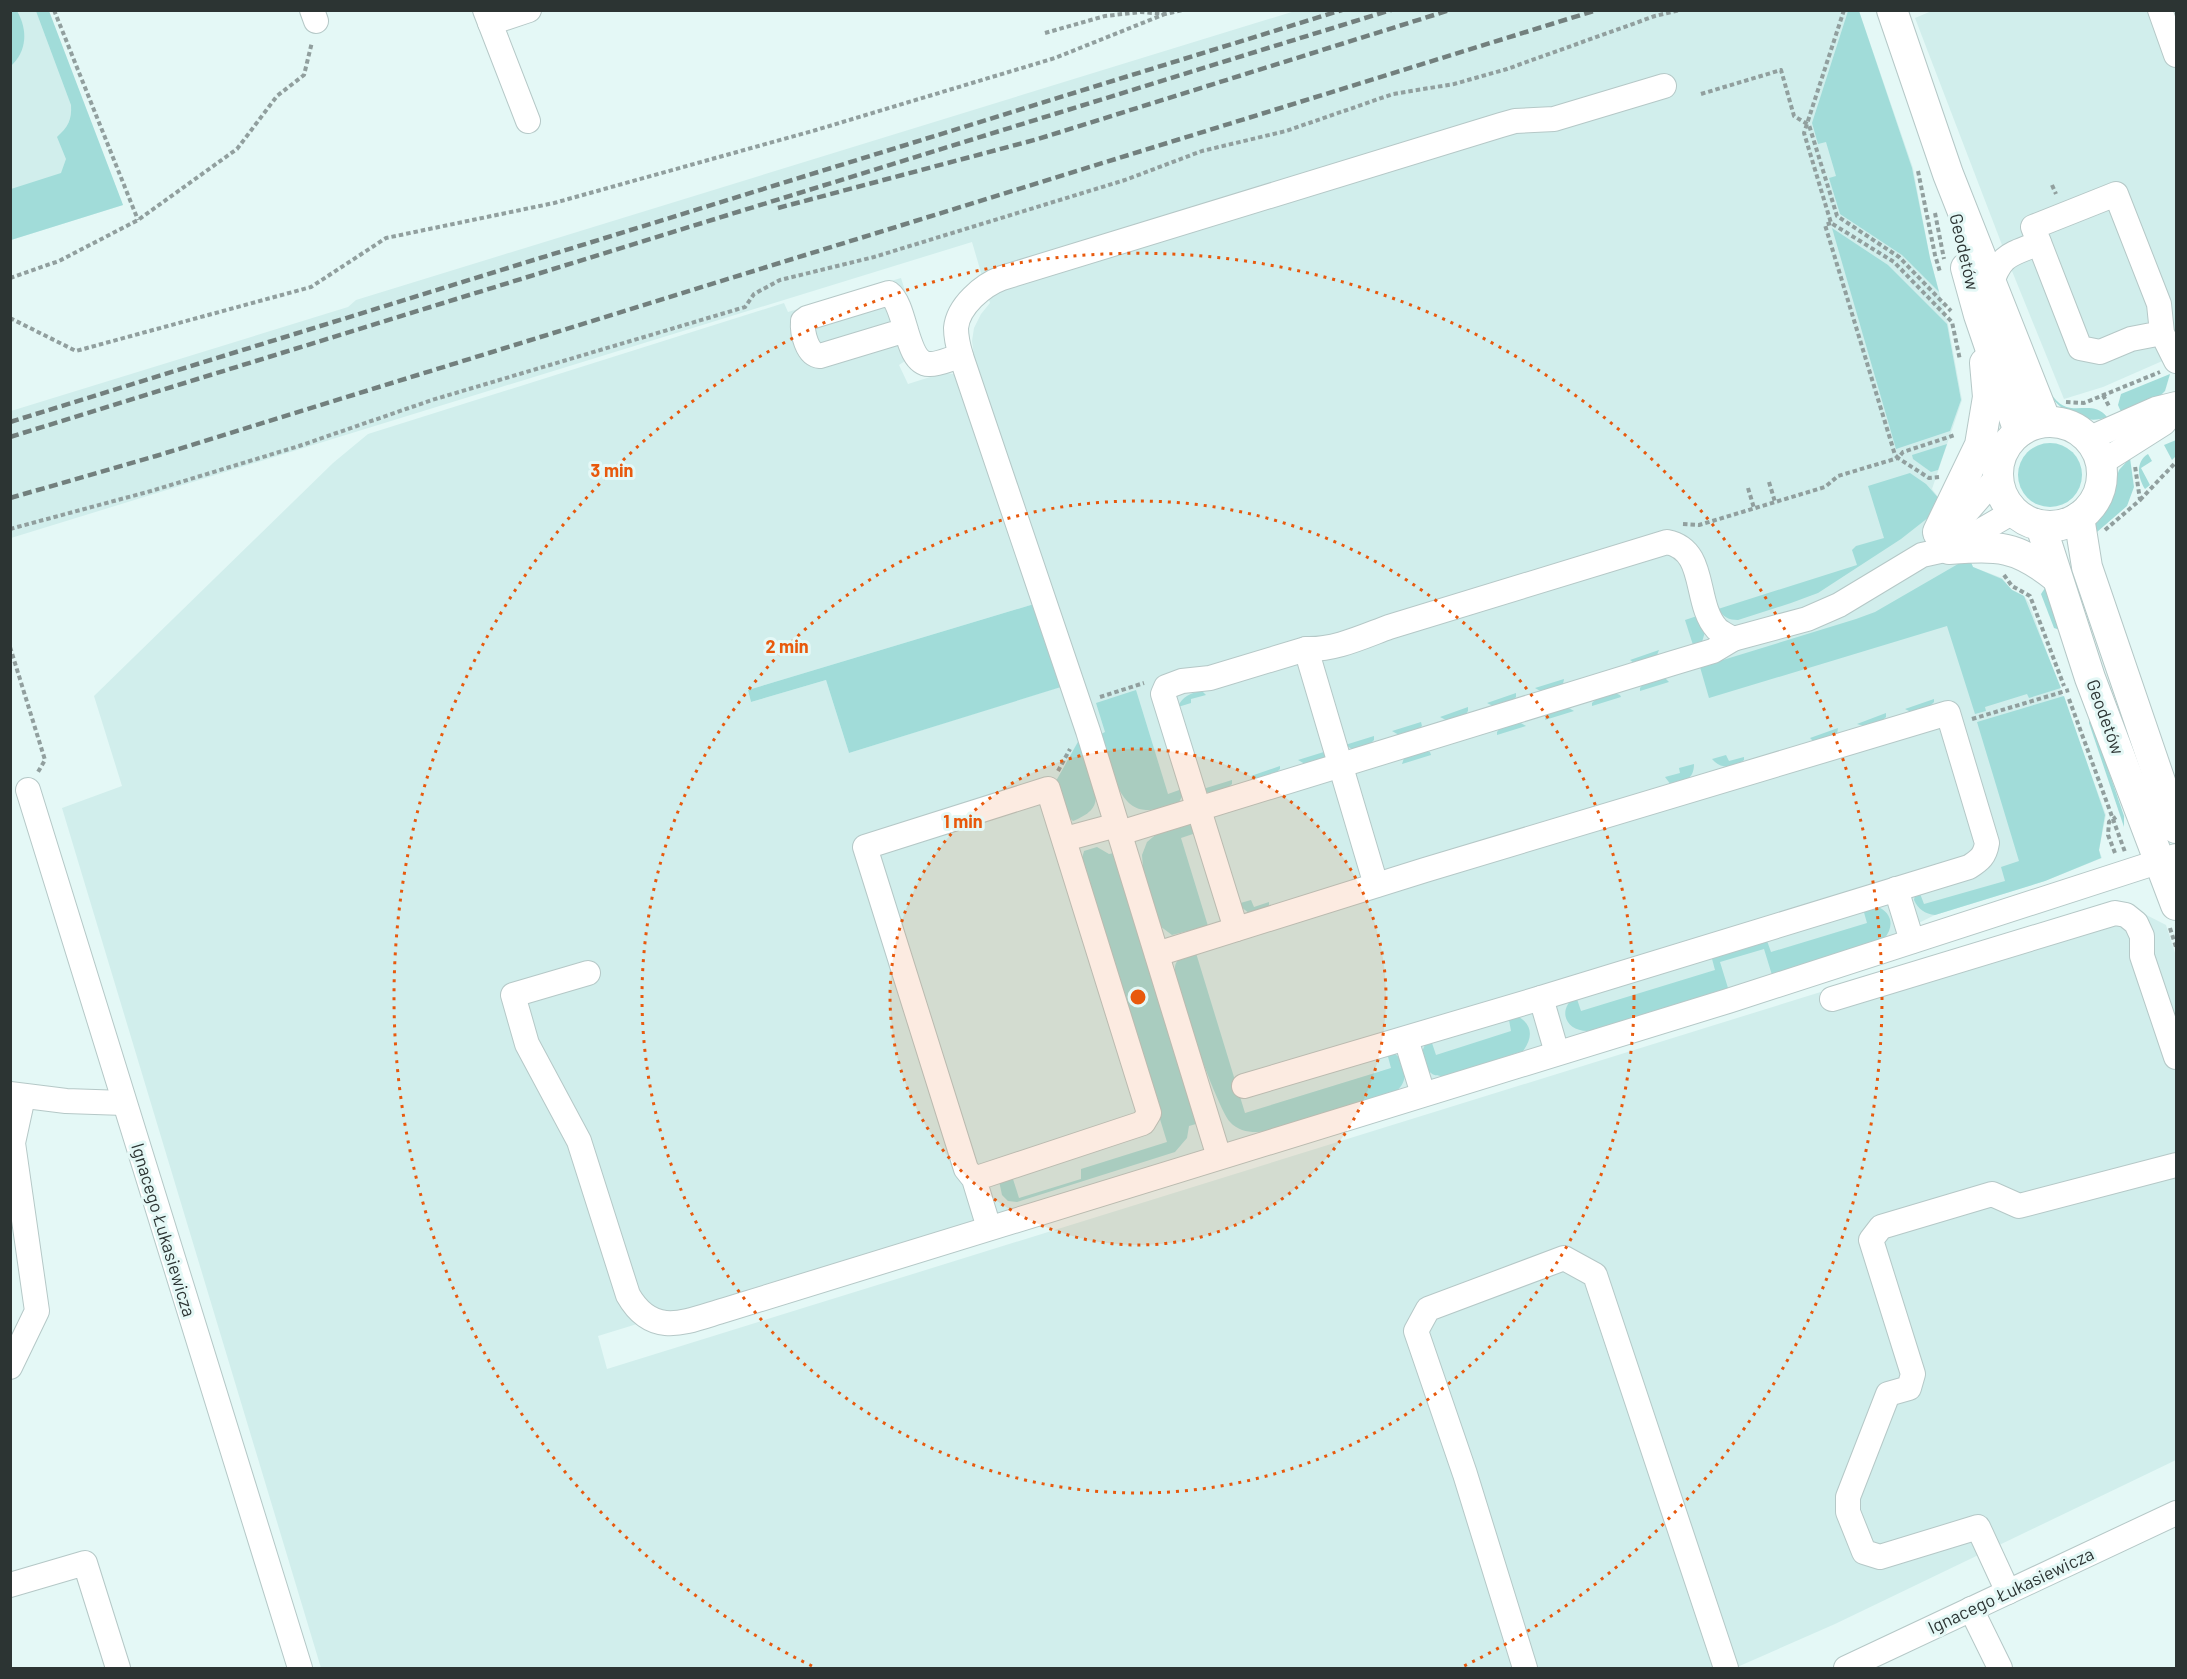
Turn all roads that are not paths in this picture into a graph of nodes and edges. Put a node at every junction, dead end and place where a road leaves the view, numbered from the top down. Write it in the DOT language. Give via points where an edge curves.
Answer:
graph roads {
  1 [pos="529,10"];
  2 [pos="1892,10"];
  3 [pos="2160,10"];
  4 [pos="488,17"];
  5 [pos="2176,55"];
  6 [pos="1664,86"];
  7 [pos="528,121"];
  8 [pos="1948,174"];
  9 [pos="2039,243"];
  10 [pos="1991,285"];
  11 [pos="1966,318"];
  12 [pos="906,330"];
  13 [pos="2162,333"];
  14 [pos="961,356"];
  15 [pos="2171,365"];
  16 [pos="2176,406"];
  17 [pos="2044,419"];
  18 [pos="2094,451"];
  19 [pos="1997,477"];
  20 [pos="2013,512"];
  21 [pos="2090,525"];
  22 [pos="2041,526"];
  23 [pos="1940,536"];
  24 [pos="2056,577"];
  25 [pos="1733,639"];
  26 [pos="1306,649"];
  27 [pos="1341,765"];
  28 [pos="28,790"];
  29 [pos="1199,808"];
  30 [pos="2176,828"];
  31 [pos="1118,829"];
  32 [pos="1065,839"];
  33 [pos="2168,859"];
  34 [pos="1376,885"];
  35 [pos="1896,889"];
  36 [pos="2176,905"];
  37 [pos="1236,929"];
  38 [pos="1912,941"];
  39 [pos="1157,954"];
  40 [pos="588,973"];
  41 [pos="1540,998"];
  42 [pos="1832,999"];
  43 [pos="1406,1038"];
  44 [pos="1557,1053"];
  45 [pos="2176,1057"];
  46 [pos="1244,1086"];
  47 [pos="1423,1094"];
  48 [pos="17,1096"];
  49 [pos="124,1103"];
  50 [pos="1219,1157"];
  51 [pos="2176,1165"];
  52 [pos="974,1179"];
  53 [pos="989,1228"];
  54 [pos="10,1367"];
  55 [pos="2176,1513"];
  56 [pos="10,1585"];
  57 [pos="2008,1592"];
  58 [pos="1971,1609"];
  59 [pos="118,1668"];
  60 [pos="300,1668"];
  61 [pos="1525,1668"];
  62 [pos="1726,1668"];
  63 [pos="1846,1668"];
  64 [pos="2000,1668"];
  1 -- 4 [label="street"];
  2 -- 8 [label="main road, Geodetów"];
  3 -- 5 [label="street"];
  4 -- 7 [label="street"];
  6 -- 14 [label="street" via="1554,119 1501,125 987,284 963,309 956,325"];
  8 -- 10 [label="main road, Geodetów"];
  8 -- 11 [label="main road, Geodetów" via="1963,257"];
  9 -- 10 [label="street" via="2002,260"];
  9 -- 13 [label="street" via="2080,348 2100,352 2131,339"];
  9 -- 13 [label="street" via="2033,227 2116,194 2159,304"];
  10 -- 17 [label="main road, Geodetów"];
  11 -- 17 [label="main road, Geodetów"];
  11 -- 23 [label="main road" via="1988,397 1980,445"];
  12 -- 14 [label="street" via="920,362 930,364"];
  13 -- 15 [label="street"];
  14 -- 31 [label="street"];
  16 -- 18 [label="street" via="2156,409 2125,434"];
  17 -- 18 [label="main road" via="2073,428"];
  17 -- 19 [label="main road" via="2002,451"];
  18 -- 21 [label="main road" via="2101,481 2086,512"];
  19 -- 20 [label="main road" via="2002,496"];
  19 -- 23 [label="street"];
  20 -- 22 [label="main road"];
  20 -- 23 [label="street"];
  21 -- 22 [label="main road"];
  21 -- 30 [label="main road, Geodetów" via="2087,567"];
  22 -- 24 [label="main road, Geodetów"];
  23 -- 24 [label="main road" via="2013,550"];
  23 -- 25 [label="street" via="1839,605 1807,619"];
  24 -- 33 [label="main road, Geodetów" via="2090,678"];
  25 -- 26 [label="street" via="1717,629 1707,610 1693,558 1677,544 1667,542 1362,638 1321,650"];
  25 -- 27 [label="street" via="1713,651"];
  26 -- 27 [label="street"];
  26 -- 29 [label="street" via="1166,687 1164,694"];
  27 -- 29 [label="street"];
  27 -- 34 [label="street"];
  28 -- 49 [label="street, Ignacego Łukasiewicza"];
  29 -- 31 [label="street"];
  29 -- 37 [label="street"];
  31 -- 32 [label="street"];
  31 -- 39 [label="street"];
  32 -- 52 [label="street" via="1149,1113 1143,1123"];
  32 -- 52 [label="street" via="1048,789 865,847 966,1169"];
  33 -- 36 [label="main road, Geodetów"];
  33 -- 38 [label="street"];
  34 -- 35 [label="street" via="1948,713 1987,843 1985,854 1969,867"];
  34 -- 37 [label="street"];
  35 -- 38 [label="street"];
  35 -- 41 [label="street"];
  37 -- 39 [label="street"];
  38 -- 44 [label="street"];
  39 -- 50 [label="street"];
  40 -- 53 [label="street" via="513,995 527,1044 579,1141 628,1295 640,1313 651,1320 673,1324 687,1321"];
  41 -- 43 [label="street"];
  41 -- 44 [label="street"];
  42 -- 45 [label="street" via="2115,912 2136,923 2142,936 2142,956"];
  43 -- 46 [label="street"];
  43 -- 47 [label="street"];
  44 -- 47 [label="street"];
  47 -- 50 [label="street"];
  48 -- 49 [label="street"];
  48 -- 54 [label="street" via="13,1143 37,1311"];
  49 -- 60 [label="street, Ignacego Łukasiewicza"];
  50 -- 53 [label="street"];
  51 -- 57 [label="street" via="2019,1206 1992,1194 1881,1227 1870,1240 1913,1374 1909,1388 1888,1394 1848,1497 1848,1512 1864,1552 1880,1557 1978,1527"];
  52 -- 53 [label="street"];
  55 -- 57 [label="street, Ignacego Łukasiewicza"];
  56 -- 59 [label="street" via="86,1563"];
  57 -- 58 [label="street, Ignacego Łukasiewicza"];
  58 -- 63 [label="street, Ignacego Łukasiewicza"];
  58 -- 64 [label="street"];
  61 -- 62 [label="street" via="1416,1331 1428,1309 1564,1258 1595,1275"];
}
